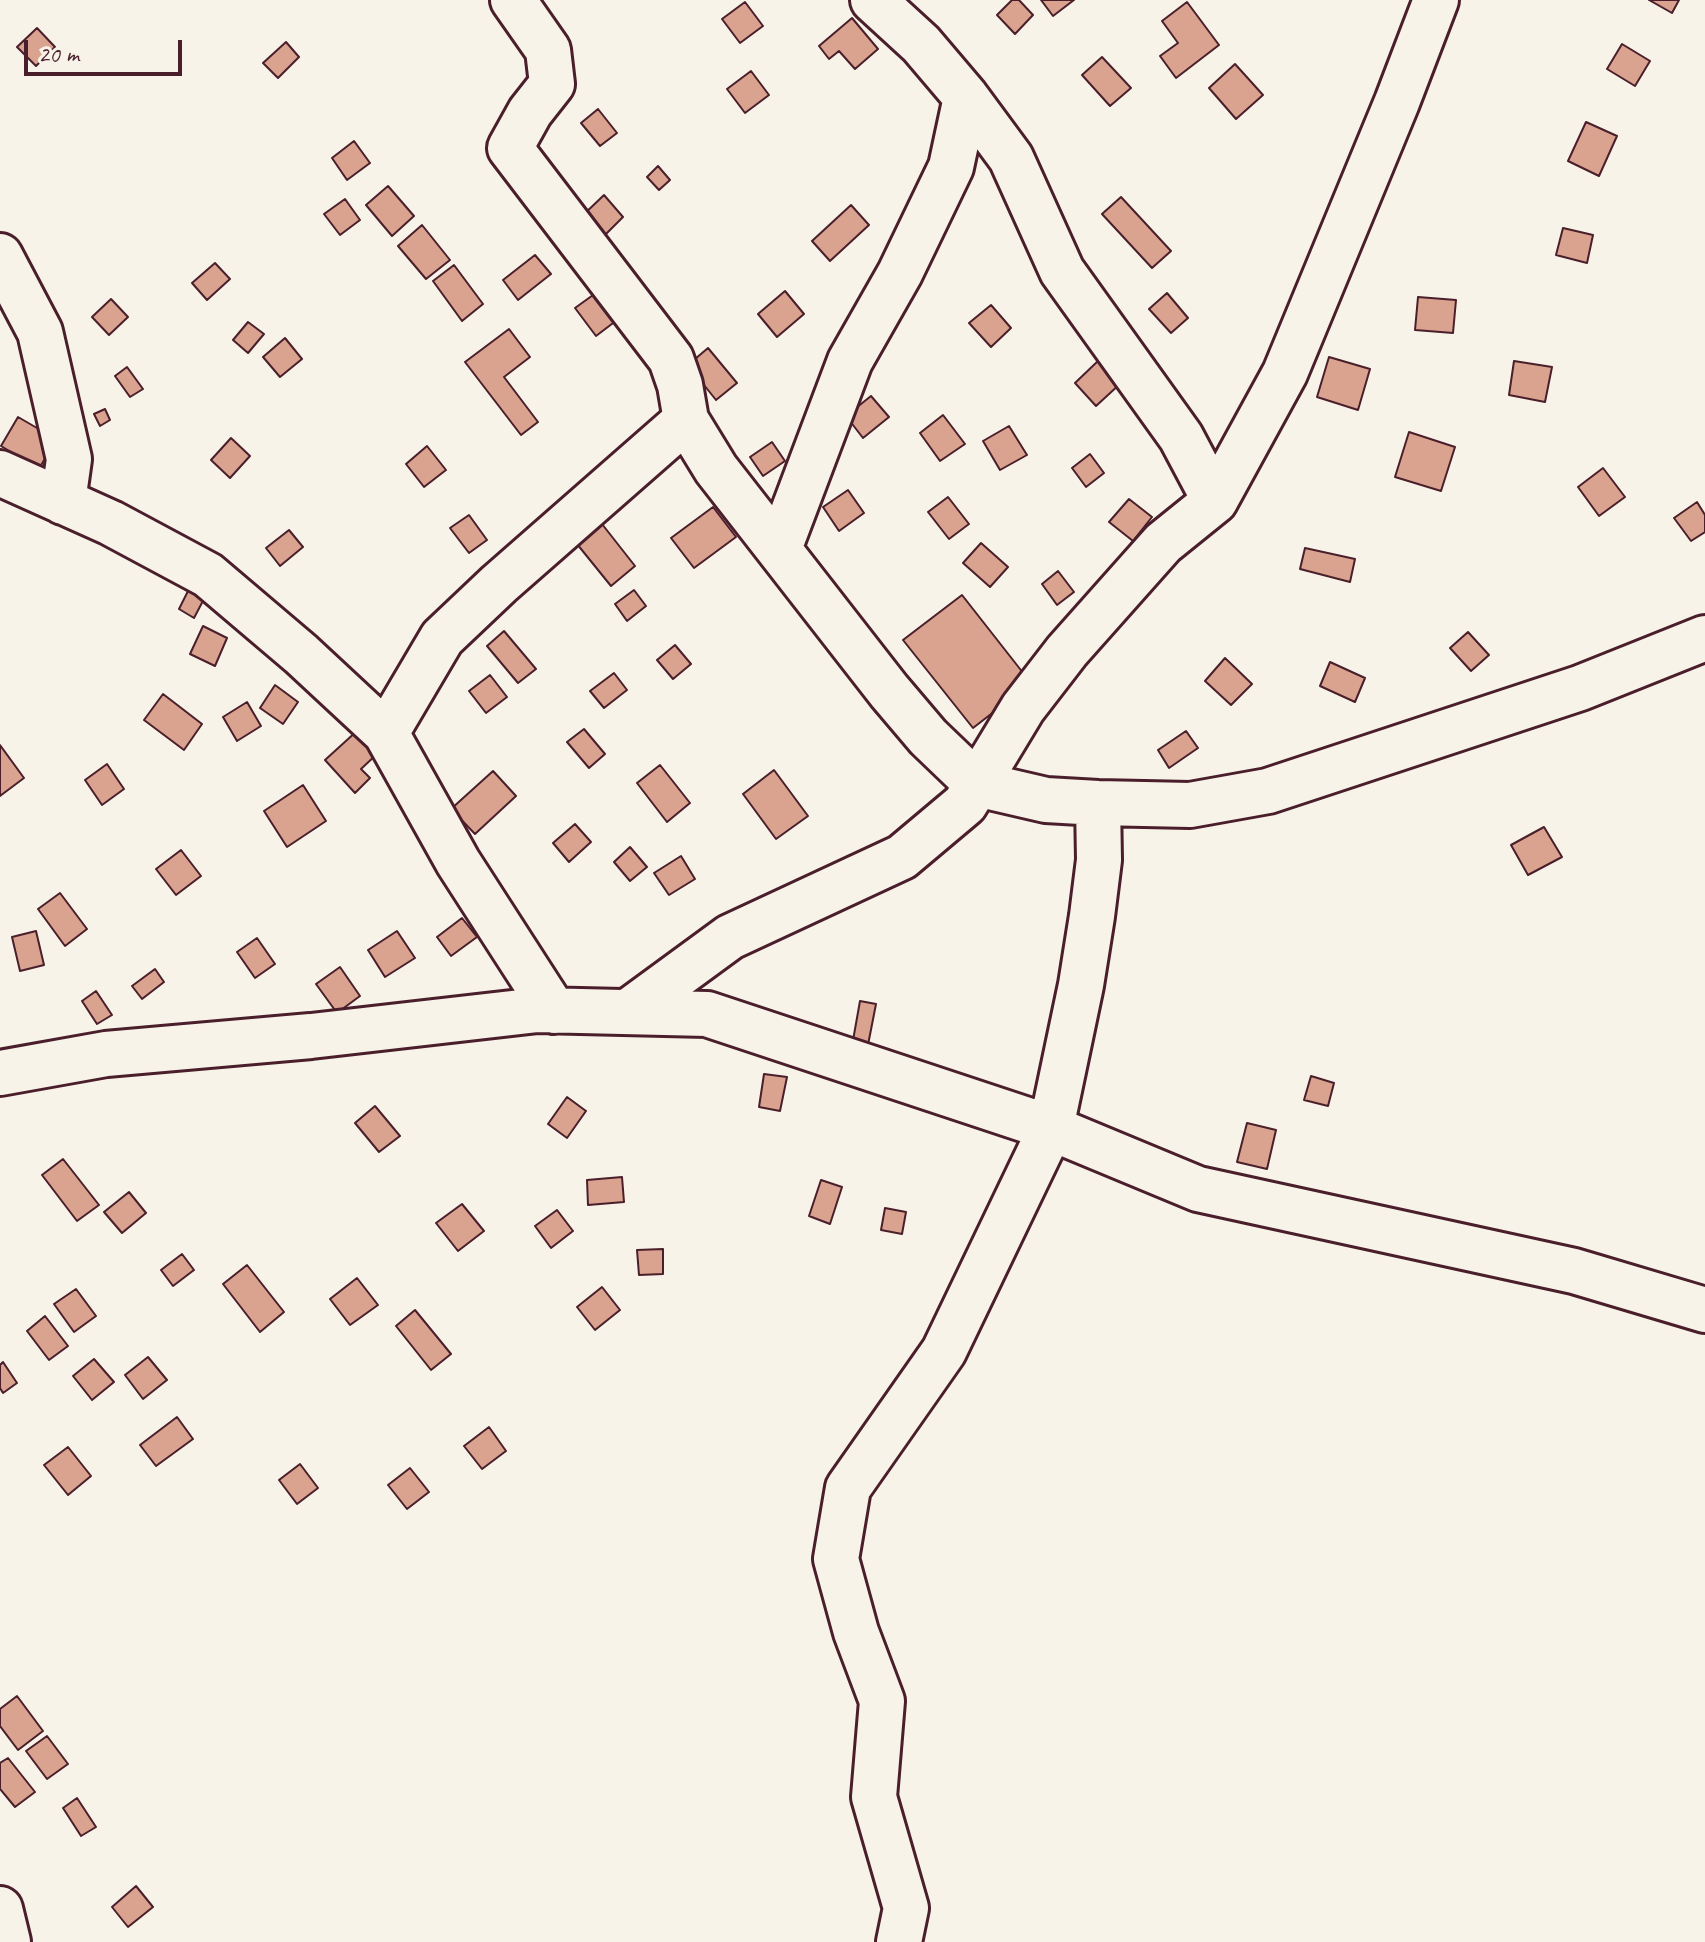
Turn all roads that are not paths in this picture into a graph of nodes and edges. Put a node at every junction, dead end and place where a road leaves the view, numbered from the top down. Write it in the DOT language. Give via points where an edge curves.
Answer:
graph roads {
  1 [pos="513,0"];
  2 [pos="873,0"];
  3 [pos="1436,0"];
  4 [pos="966,97"];
  5 [pos="0,256"];
  6 [pos="686,420"];
  7 [pos="0,473"];
  8 [pos="1215,501"];
  9 [pos="63,502"];
  10 [pos="779,549"];
  11 [pos="1705,638"];
  12 [pos="386,733"];
  13 [pos="977,784"];
  14 [pos="1098,803"];
  15 [pos="554,1011"];
  16 [pos="629,1011"];
  17 [pos="0,1073"];
  18 [pos="1051,1128"];
  19 [pos="1705,1310"];
  20 [pos="0,1909"];
  21 [pos="8,1942"];
  22 [pos="899,1942"];
  1 -- 6 [label="street" via="548,50 552,84 510,148 671,359"];
  2 -- 4 [label="street" via="921,44"];
  3 -- 8 [label="street" via="1285,373"];
  4 -- 8 [label="street" via="1011,158 1062,271 1181,437"];
  4 -- 10 [label="street" via="951,167 850,361"];
  5 -- 9 [label="street" via="40,332 69,459"];
  6 -- 10 [label="street" via="716,469"];
  6 -- 12 [label="street" via="442,638"];
  7 -- 9 [label="street"];
  8 -- 13 [label="street" via="1163,543 1067,651 1023,708"];
  9 -- 12 [label="street" via="208,575"];
  10 -- 13 [label="street" via="889,691"];
  11 -- 14 [label="street" via="1580,688 1268,791 1190,805"];
  12 -- 15 [label="street" via="458,862"];
  13 -- 14 [label="street" via="1046,800"];
  13 -- 16 [label="street" via="965,804 902,857 730,937"];
  14 -- 18 [label="street" via="1099,860 1090,930"];
  15 -- 16 [label="street"];
  15 -- 17 [label="street" via="106,1054"];
  16 -- 18 [label="street" via="707,1014"];
  18 -- 19 [label="street" via="1198,1189 1574,1271"];
  18 -- 22 [label="street" via="944,1351 848,1488 836,1559 882,1701 874,1797 906,1908"];
  20 -- 21 [label="street"];
}
